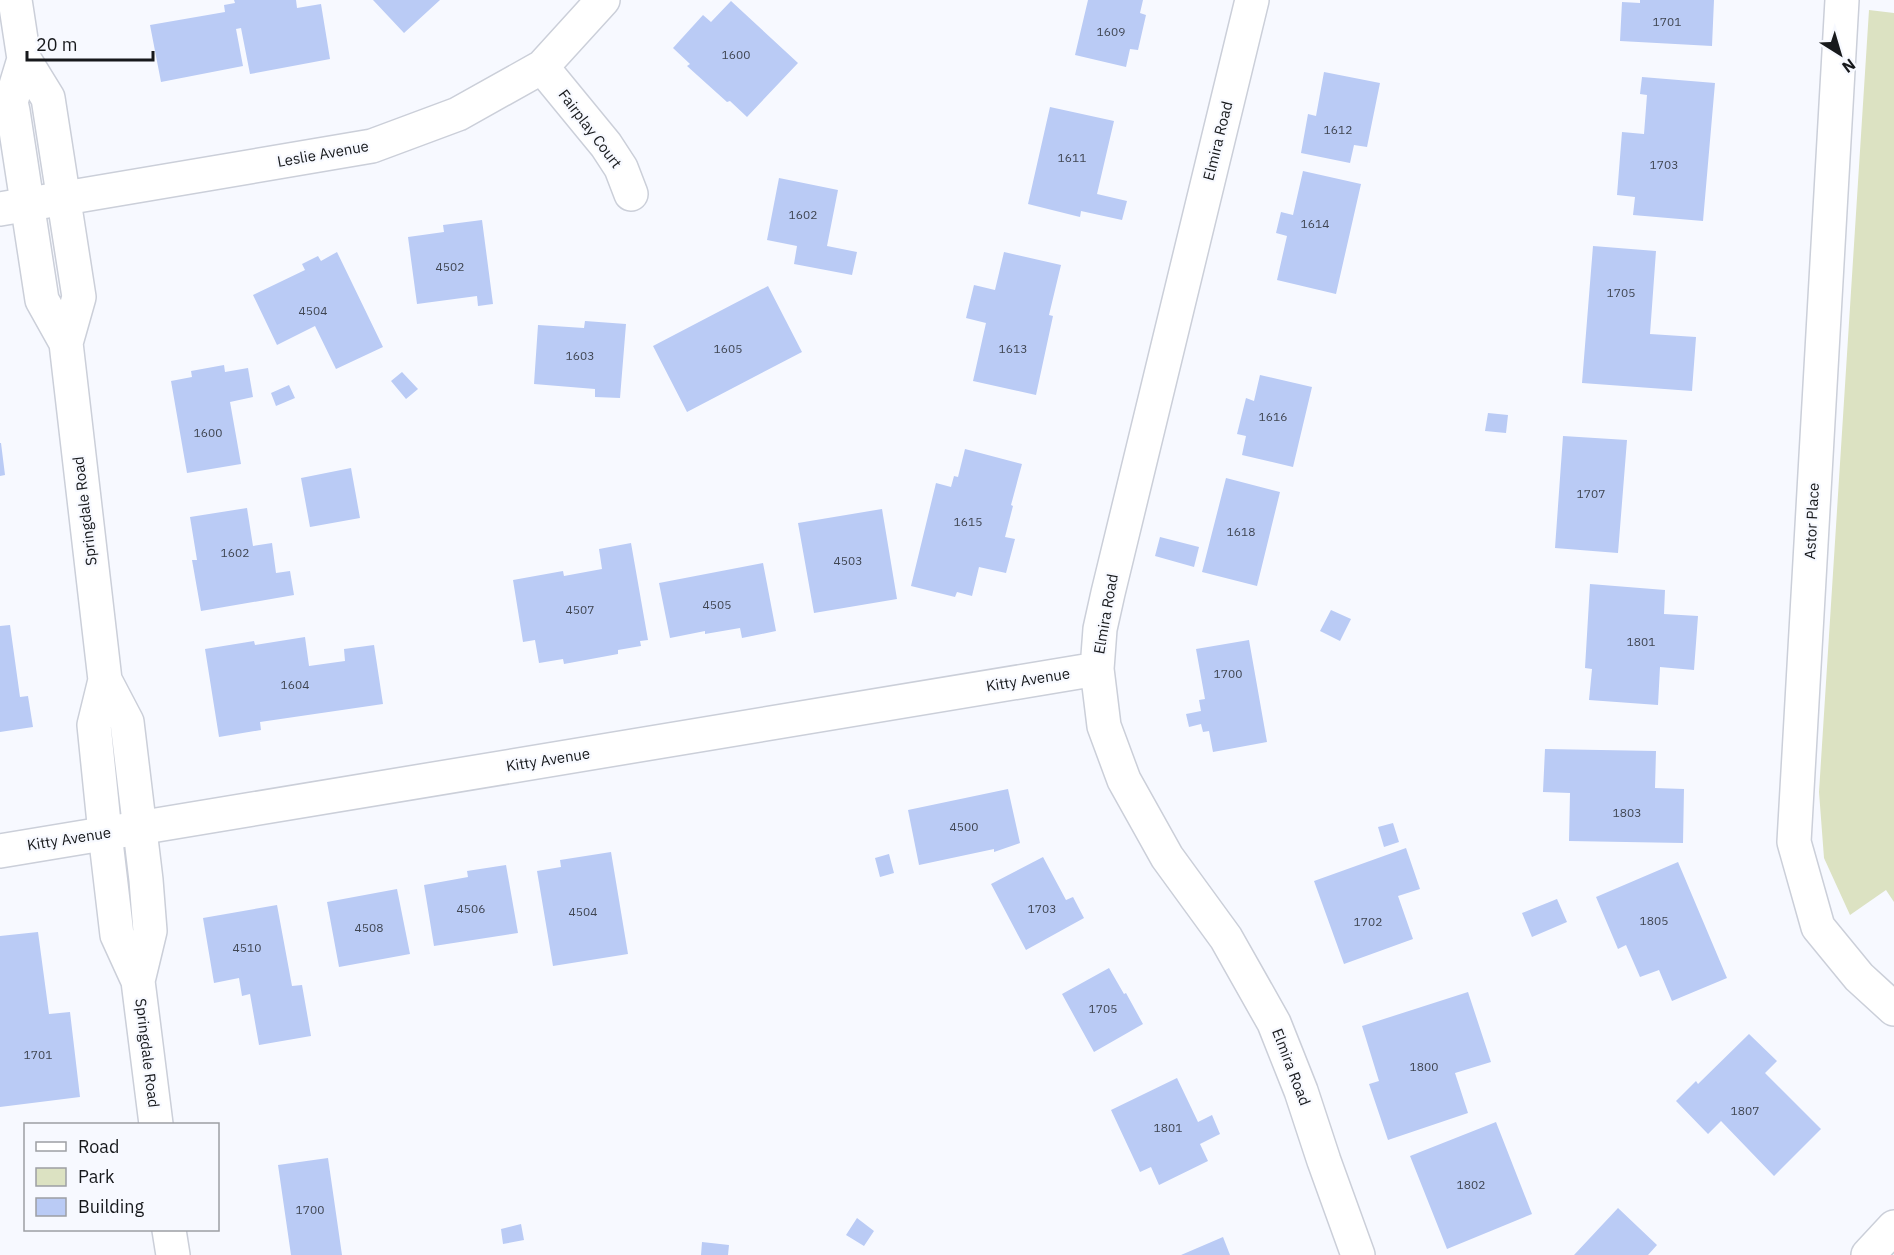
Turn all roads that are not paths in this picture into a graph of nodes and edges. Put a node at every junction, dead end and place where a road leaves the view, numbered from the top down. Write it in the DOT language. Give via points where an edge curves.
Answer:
graph roads {
  1 [pos="15,0"];
  2 [pos="603,0"];
  3 [pos="1252,0"];
  4 [pos="1842,0"];
  5 [pos="24,58"];
  6 [pos="542,67"];
  7 [pos="631,194"];
  8 [pos="64,199"];
  9 [pos="14,207"];
  10 [pos="66,342"];
  11 [pos="1097,669"];
  12 [pos="105,680"];
  13 [pos="139,828"];
  14 [pos="105,833"];
  15 [pos="0,851"];
  16 [pos="138,981"];
  17 [pos="1894,1009"];
  18 [pos="156,1123"];
  19 [pos="1894,1227"];
  20 [pos="169,1231"];
  21 [pos="172,1255"];
  22 [pos="1358,1255"];
  23 [pos="1868,1255"];
  1 -- 5 [label="street, Springdale Road"];
  2 -- 6 [label="street, Leslie Avenue"];
  3 -- 11 [label="street, Elmira Road" via="1106,602"];
  4 -- 17 [label="street, Astor Place" via="1794,842 1818,927 1859,976"];
  5 -- 8 [label="street, Springdale Road" via="48,98"];
  5 -- 9 [label="street, Springdale Road" via="11,102"];
  6 -- 7 [label="street, Fairplay Court" via="606,145"];
  6 -- 8 [label="street, Leslie Avenue" via="458,114 372,146"];
  8 -- 9 [label="street, Leslie Avenue"];
  8 -- 10 [label="street, Springdale Road" via="79,297"];
  9 -- 10 [label="street, Springdale Road" via="42,300"];
  10 -- 12 [label="street, Springdale Road"];
  11 -- 13 [label="street, Kitty Avenue"];
  11 -- 22 [label="street, Elmira Road" via="1104,726 1124,780 1167,856 1226,938 1274,1023"];
  12 -- 13 [label="street, Springdale Road" via="128,722"];
  12 -- 14 [label="street, Springdale Road" via="94,725"];
  13 -- 14 [label="street, Kitty Avenue"];
  13 -- 16 [label="street, Springdale Road" via="150,931"];
  14 -- 15 [label="street, Kitty Avenue"];
  14 -- 16 [label="street, Springdale Road" via="117,935"];
  16 -- 18 [label="street, Springdale Road"];
  19 -- 23 [label="street"];
  20 -- 21 [label="street"];
}
